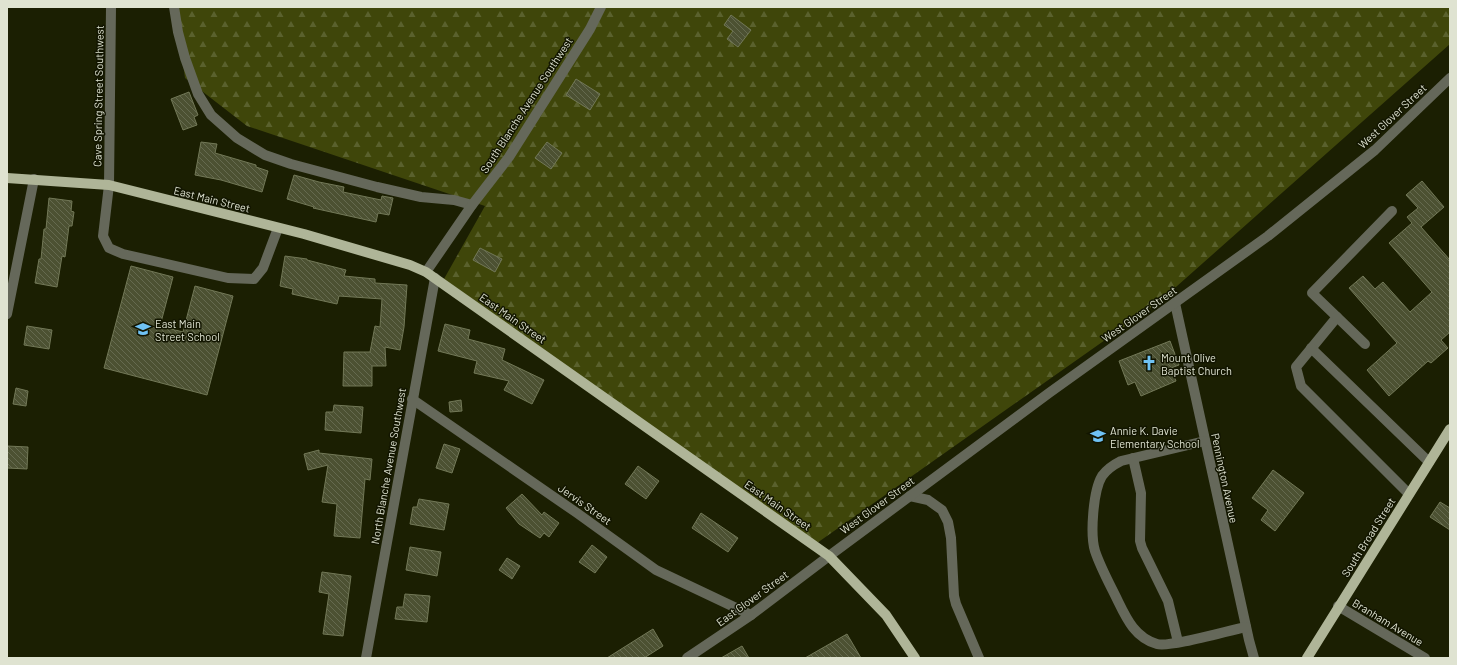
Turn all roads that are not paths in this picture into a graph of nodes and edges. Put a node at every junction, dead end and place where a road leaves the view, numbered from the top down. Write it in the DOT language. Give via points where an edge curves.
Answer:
graph roads {
  1 [pos="111,7"];
  2 [pos="174,7"];
  3 [pos="601,7"];
  4 [pos="1450,78"];
  5 [pos="7,178"];
  6 [pos="34,179"];
  7 [pos="109,186"];
  8 [pos="472,205"];
  9 [pos="1392,211"];
  10 [pos="278,228"];
  11 [pos="430,275"];
  12 [pos="1175,303"];
  13 [pos="7,314"];
  14 [pos="1337,317"];
  15 [pos="1364,344"];
  16 [pos="1311,348"];
  17 [pos="412,399"];
  18 [pos="1450,429"];
  19 [pos="1205,441"];
  20 [pos="1133,458"];
  21 [pos="1429,462"];
  22 [pos="1409,494"];
  23 [pos="910,496"];
  24 [pos="829,556"];
  25 [pos="1338,606"];
  26 [pos="751,615"];
  27 [pos="1246,627"];
  28 [pos="1178,642"];
  29 [pos="366,658"];
  30 [pos="687,658"];
  31 [pos="915,658"];
  32 [pos="979,658"];
  33 [pos="1254,658"];
  34 [pos="1307,658"];
  35 [pos="1425,658"];
  1 -- 7 [label="street, Cave Spring Street Southwest"];
  2 -- 8 [label="street" via="185,58 198,94 211,116 237,138 265,155 291,164 414,196 454,200"];
  3 -- 8 [label="street, South Blanche Avenue Southwest" via="590,29 509,157"];
  4 -- 12 [label="street, West Glover Street" via="1375,150 1268,236"];
  5 -- 6 [label="main road, East Main Street"];
  6 -- 7 [label="main road, East Main Street"];
  6 -- 13 [label="street"];
  7 -- 10 [label="main road, East Main Street"];
  7 -- 10 [label="street, Cave Spring Street Southwest" via="103,236 109,248 123,254 228,278 254,278 263,268"];
  8 -- 11 [label="street, South Blanche Avenue Southwest"];
  9 -- 14 [label="street" via="1312,293"];
  10 -- 11 [label="main road, East Main Street" via="410,265"];
  11 -- 17 [label="street, North Blanche Avenue Southwest"];
  11 -- 24 [label="main road, East Main Street"];
  12 -- 19 [label="street, Pennington Avenue"];
  12 -- 23 [label="street, West Glover Street"];
  14 -- 15 [label="street"];
  14 -- 16 [label="street"];
  16 -- 21 [label="street"];
  16 -- 22 [label="street" via="1296,367 1301,386"];
  17 -- 26 [label="street, Jervis Street" via="656,570"];
  17 -- 29 [label="street, North Blanche Avenue Southwest"];
  18 -- 21 [label="main road, South Broad Street"];
  19 -- 20 [label="street"];
  19 -- 27 [label="street, Pennington Avenue"];
  20 -- 28 [label="street" via="1141,493 1140,541 1168,601"];
  20 -- 28 [label="street" via="1111,466 1102,477 1093,515 1094,549 1127,620 1137,633 1158,645"];
  21 -- 22 [label="main road, South Broad Street"];
  22 -- 25 [label="main road, South Broad Street"];
  23 -- 24 [label="street, West Glover Street"];
  23 -- 32 [label="street" via="928,500 942,510 948,522 954,596"];
  24 -- 26 [label="street, East Glover Street"];
  24 -- 31 [label="main road, East Main Street" via="886,615"];
  25 -- 34 [label="main road, South Broad Street"];
  25 -- 35 [label="street, Branham Avenue"];
  26 -- 30 [label="street, East Glover Street"];
  27 -- 28 [label="street"];
  27 -- 33 [label="street, Pennington Avenue"];
}
